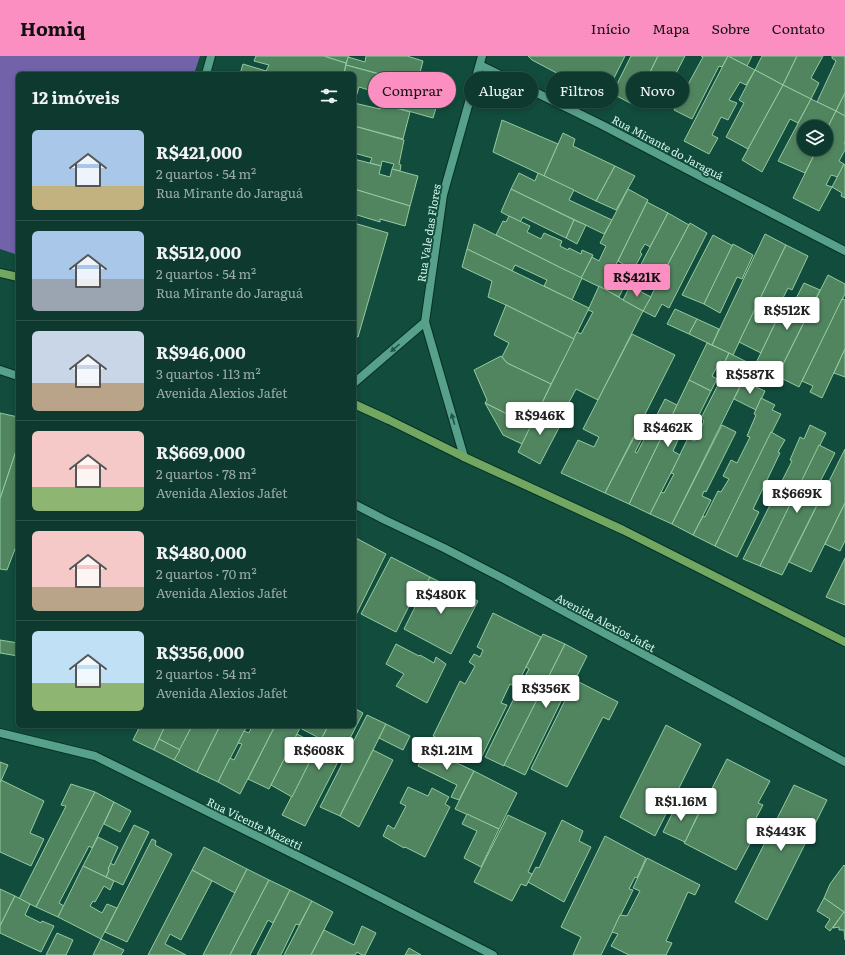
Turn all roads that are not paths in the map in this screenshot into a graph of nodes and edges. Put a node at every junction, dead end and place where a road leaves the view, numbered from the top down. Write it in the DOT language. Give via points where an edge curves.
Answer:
graph roads {
  1 [pos="211,56"];
  2 [pos="482,56"];
  3 [pos="480,65"];
  4 [pos="207,72"];
  5 [pos="845,251"];
  6 [pos="0,273"];
  7 [pos="16,277"];
  8 [pos="425,322"];
  9 [pos="0,370"];
  10 [pos="16,375"];
  11 [pos="356,381"];
  12 [pos="356,405"];
  13 [pos="464,457"];
  14 [pos="356,505"];
  15 [pos="845,642"];
  16 [pos="0,733"];
  17 [pos="845,762"];
  18 [pos="493,955"];
  1 -- 4 [label="street"];
  2 -- 3 [label="street, Rua Vale das Flores"];
  3 -- 5 [label="street, Rua Mirante do Jaraguá"];
  3 -- 8 [label="street, Rua Vale das Flores" via="443,195"];
  6 -- 7 [label="main road"];
  8 -- 11 [label="street, one-way"];
  13 -- 8 [label="street, Rua Vale das Flores, one-way"];
  9 -- 10 [label="street"];
  12 -- 13 [label="main road"];
  13 -- 15 [label="main road" via="623,530"];
  14 -- 17 [label="street, Avenida Alexios Jafet" via="504,579"];
  16 -- 18 [label="street, Rua Vicente Mazetti" via="95,756"];
}
